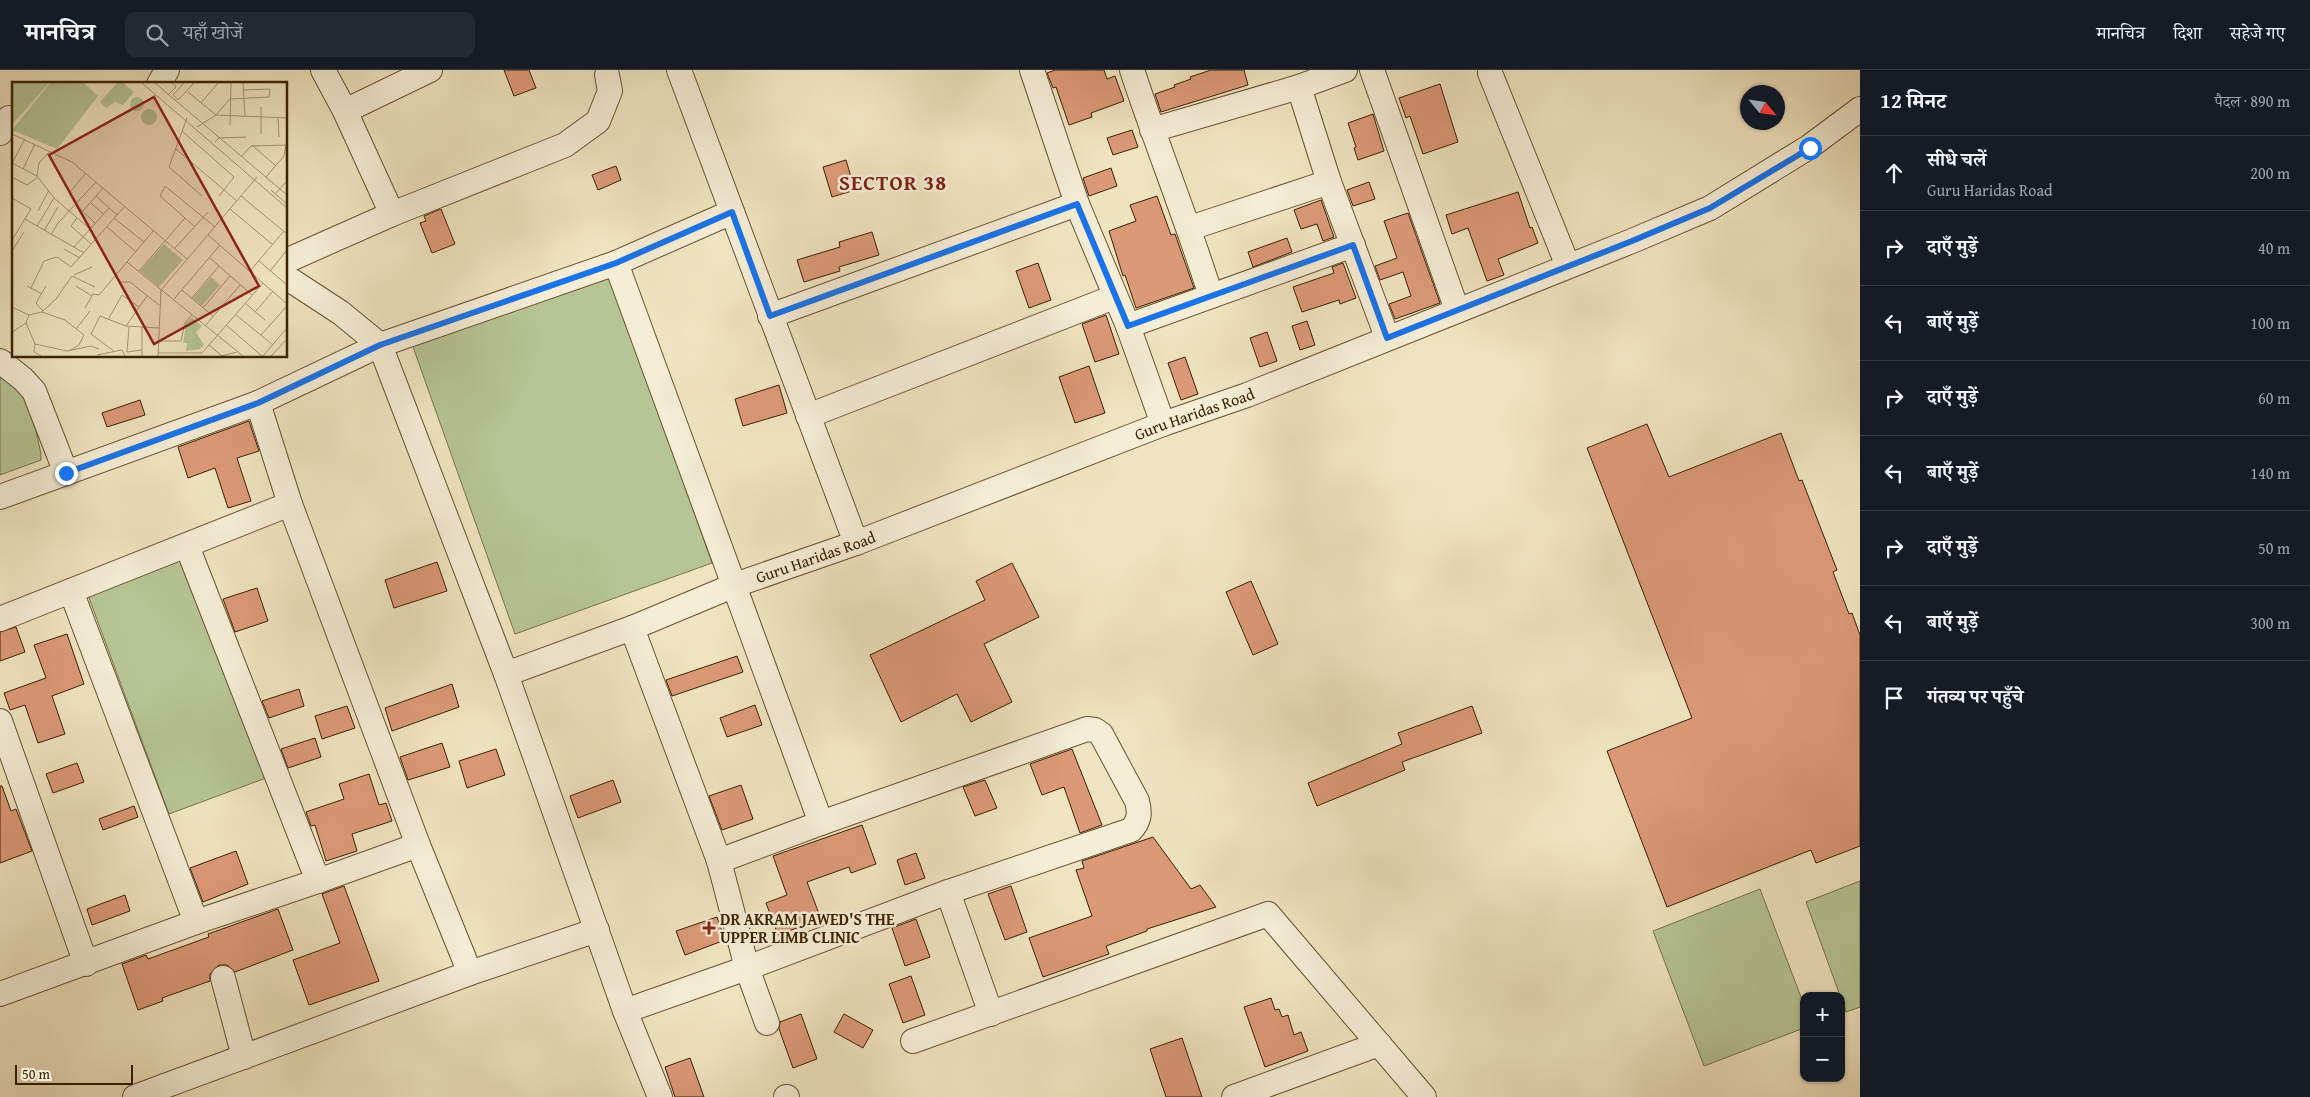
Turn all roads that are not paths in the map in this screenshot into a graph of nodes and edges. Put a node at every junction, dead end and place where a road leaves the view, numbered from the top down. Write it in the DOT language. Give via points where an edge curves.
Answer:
graph roads {
  1 [pos="167,70"];
  2 [pos="323,70"];
  3 [pos="430,70"];
  4 [pos="679,70"];
  5 [pos="1032,70"];
  6 [pos="1132,70"];
  7 [pos="1345,70"];
  8 [pos="1372,70"];
  9 [pos="1490,73"];
  10 [pos="607,75"];
  11 [pos="160,82"];
  12 [pos="1299,87"];
  13 [pos="1860,108"];
  14 [pos="345,111"];
  15 [pos="1152,130"];
  16 [pos="1329,182"];
  17 [pos="1077,204"];
  18 [pos="732,212"];
  19 [pos="392,214"];
  20 [pos="1190,228"];
  21 [pos="1353,245"];
  22 [pos="288,260"];
  23 [pos="616,263"];
  24 [pos="1568,266"];
  25 [pos="288,278"];
  26 [pos="1211,296"];
  27 [pos="1114,297"];
  28 [pos="1457,310"];
  29 [pos="770,316"];
  30 [pos="1128,326"];
  31 [pos="1387,338"];
  32 [pos="380,345"];
  33 [pos="0,362"];
  34 [pos="258,403"];
  35 [pos="808,416"];
  36 [pos="1164,424"];
  37 [pos="66,473"];
  38 [pos="0,497"];
  39 [pos="290,504"];
  40 [pos="856,543"];
  41 [pos="187,546"];
  42 [pos="735,585"];
  43 [pos="70,591"];
  44 [pos="0,619"];
  45 [pos="632,628"];
  46 [pos="506,674"];
  47 [pos="0,721"];
  48 [pos="821,823"];
  49 [pos="418,845"];
  50 [pos="719,861"];
  51 [pos="318,881"];
  52 [pos="948,892"];
  53 [pos="196,922"];
  54 [pos="597,930"];
  55 [pos="86,964"];
  56 [pos="747,968"];
  57 [pos="470,972"];
  58 [pos="223,978"];
  59 [pos="0,994"];
  60 [pos="625,1011"];
  61 [pos="991,1014"];
  62 [pos="767,1023"];
  63 [pos="913,1042"];
  64 [pos="1379,1044"];
  65 [pos="244,1057"];
  66 [pos="146,1095"];
  67 [pos="660,1097"];
  68 [pos="1234,1097"];
  69 [pos="1424,1097"];
  1 -- 11 [label="street"];
  2 -- 14 [label="street"];
  3 -- 14 [label="street"];
  4 -- 18 [label="street"];
  5 -- 17 [label="street"];
  6 -- 15 [label="street"];
  7 -- 12 [label="street"];
  8 -- 28 [label="street"];
  9 -- 24 [label="street"];
  10 -- 19 [label="street" via="610,92 607,102 598,121 579,136 565,145"];
  12 -- 15 [label="street"];
  12 -- 16 [label="street"];
  13 -- 24 [label="street, Guru Haridas Road" via="1810,148 1710,208"];
  14 -- 19 [label="street"];
  15 -- 20 [label="street"];
  16 -- 20 [label="street"];
  16 -- 21 [label="street"];
  17 -- 27 [label="street"];
  17 -- 29 [label="street"];
  18 -- 23 [label="street"];
  18 -- 29 [label="street"];
  19 -- 22 [label="street"];
  20 -- 26 [label="street"];
  21 -- 26 [label="street"];
  21 -- 31 [label="street"];
  23 -- 32 [label="street"];
  23 -- 42 [label="street"];
  24 -- 28 [label="street, Guru Haridas Road"];
  25 -- 32 [label="street" via="341,313"];
  26 -- 30 [label="street"];
  27 -- 30 [label="street"];
  27 -- 35 [label="street"];
  28 -- 31 [label="street, Guru Haridas Road"];
  29 -- 35 [label="street"];
  30 -- 36 [label="street"];
  31 -- 36 [label="street, Guru Haridas Road" via="1247,395"];
  32 -- 34 [label="street"];
  32 -- 46 [label="street"];
  33 -- 37 [label="street" via="34,391"];
  34 -- 37 [label="street"];
  34 -- 39 [label="street"];
  35 -- 40 [label="street"];
  36 -- 40 [label="street, Guru Haridas Road"];
  37 -- 38 [label="street"];
  39 -- 41 [label="street"];
  39 -- 49 [label="street"];
  40 -- 42 [label="street, Guru Haridas Road"];
  41 -- 43 [label="street"];
  41 -- 51 [label="street"];
  42 -- 45 [label="street, Guru Haridas Road"];
  42 -- 48 [label="street"];
  43 -- 44 [label="street"];
  43 -- 53 [label="street"];
  45 -- 46 [label="street, Guru Haridas Road"];
  45 -- 50 [label="street"];
  46 -- 54 [label="street"];
  47 -- 55 [label="street"];
  48 -- 50 [label="street"];
  48 -- 52 [label="street" via="1087,729 1101,734 1136,800 1138,821 1131,830"];
  49 -- 51 [label="street"];
  49 -- 57 [label="street"];
  50 -- 56 [label="street"];
  51 -- 53 [label="street"];
  52 -- 56 [label="street"];
  52 -- 61 [label="street"];
  53 -- 55 [label="street"];
  54 -- 57 [label="street"];
  54 -- 60 [label="street"];
  55 -- 59 [label="street"];
  56 -- 60 [label="street"];
  56 -- 62 [label="street"];
  57 -- 65 [label="street"];
  58 -- 65 [label="street"];
  60 -- 67 [label="street"];
  61 -- 63 [label="street"];
  61 -- 64 [label="street" via="1268,914"];
  64 -- 68 [label="street"];
  64 -- 69 [label="street"];
  65 -- 66 [label="street"];
}
